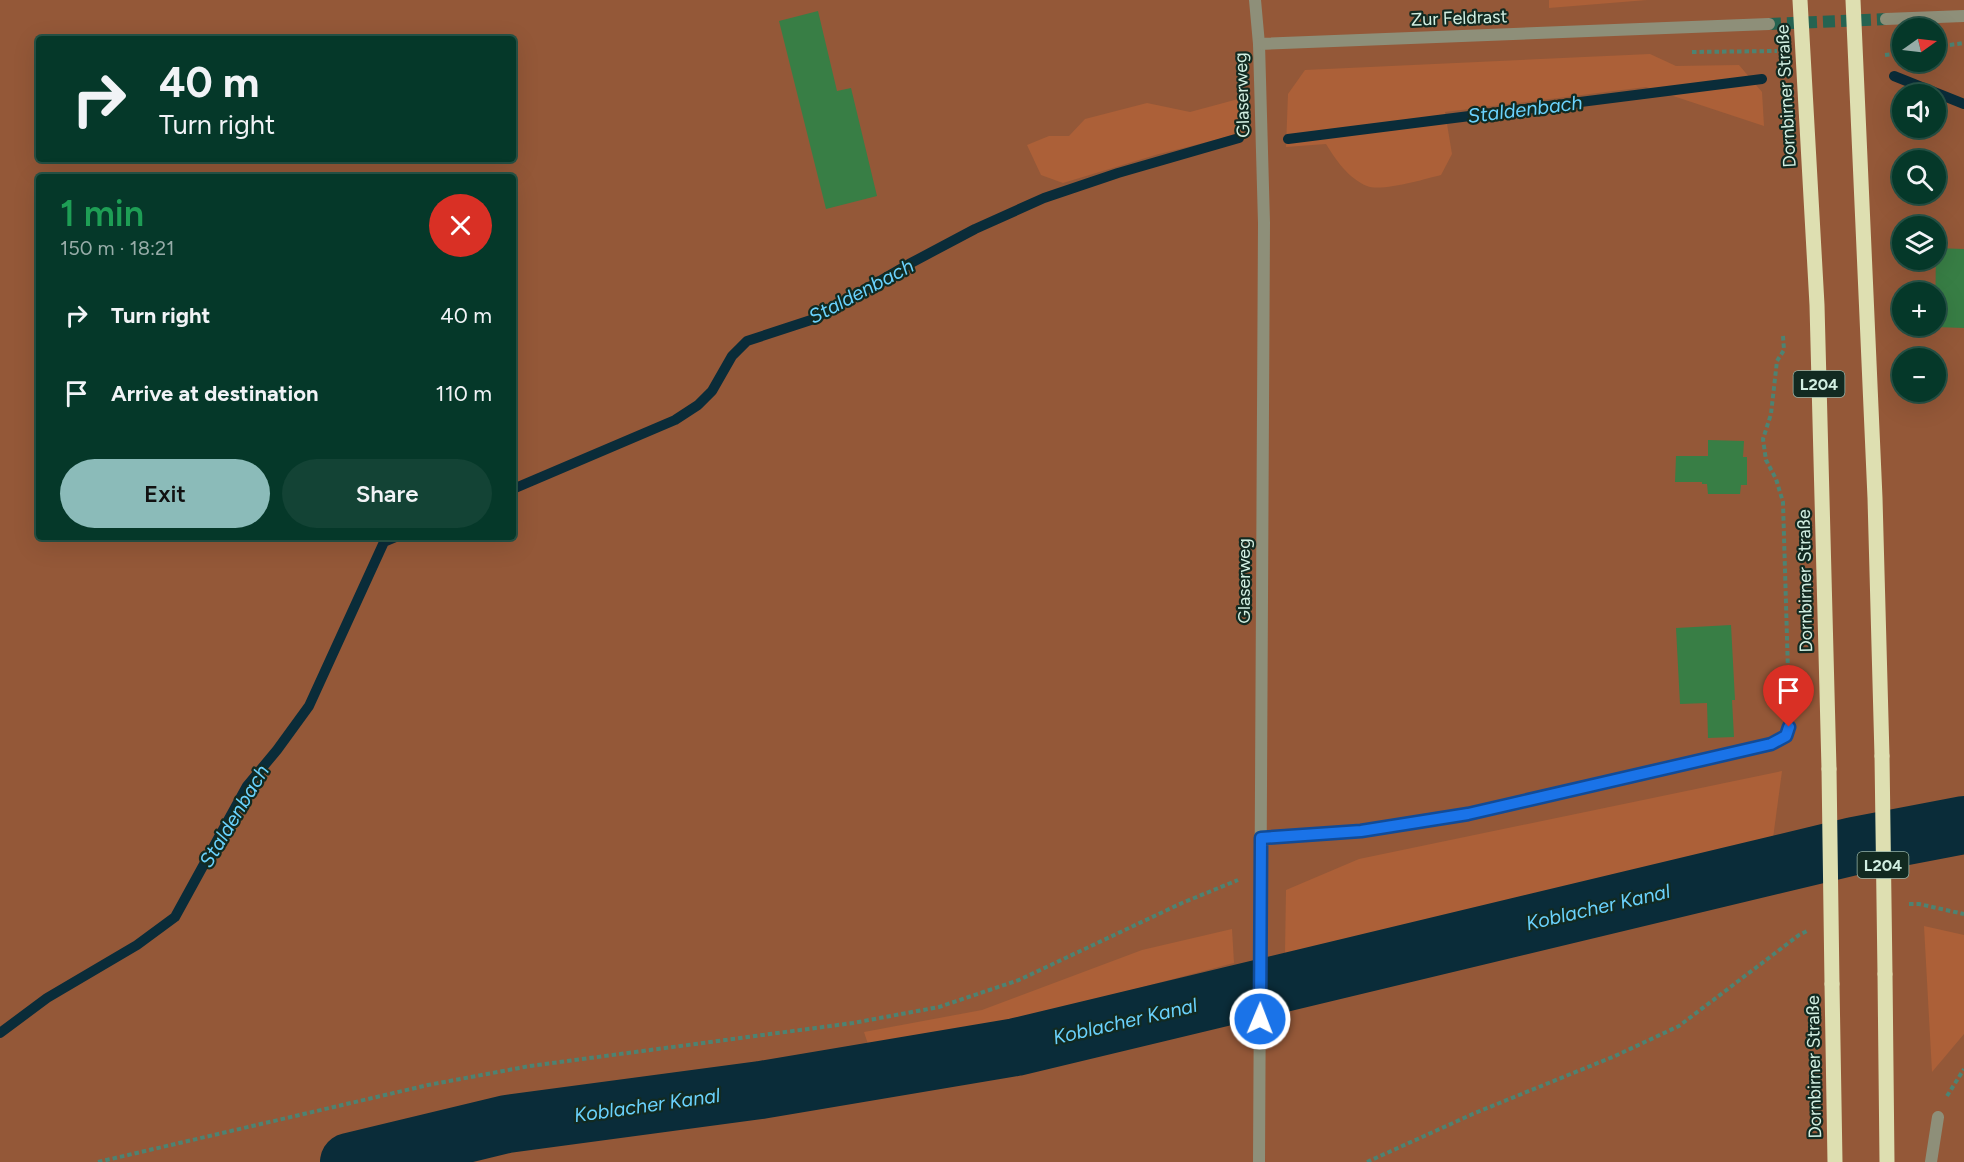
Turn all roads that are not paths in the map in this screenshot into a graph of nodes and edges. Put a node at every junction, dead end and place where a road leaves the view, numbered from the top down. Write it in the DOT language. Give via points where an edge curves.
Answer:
graph roads {
  1 [pos="1255,0"];
  2 [pos="1800,0"];
  3 [pos="1853,0"];
  4 [pos="1964,16"];
  5 [pos="1886,19"];
  6 [pos="1769,24"];
  7 [pos="1259,44"];
  8 [pos="1789,727"];
  9 [pos="1261,838"];
  10 [pos="1938,1117"];
  11 [pos="1259,1162"];
  12 [pos="1835,1162"];
  13 [pos="1887,1162"];
  14 [pos="1931,1162"];
  1 -- 7 [label="street, Glaserweg"];
  2 -- 12 [label="main road, Dornbirner Straße / L204, bridge" via="1817,305"];
  3 -- 13 [label="main road, L204, bridge" via="1875,498"];
  4 -- 5 [label="street"];
  6 -- 7 [label="street, Zur Feldrast"];
  7 -- 9 [label="street, Glaserweg" via="1264,222"];
  8 -- 9 [label="street" via="1786,736 1771,744 1468,814 1361,831"];
  9 -- 11 [label="street, Glaserweg"];
  10 -- 14 [label="street"];
}
